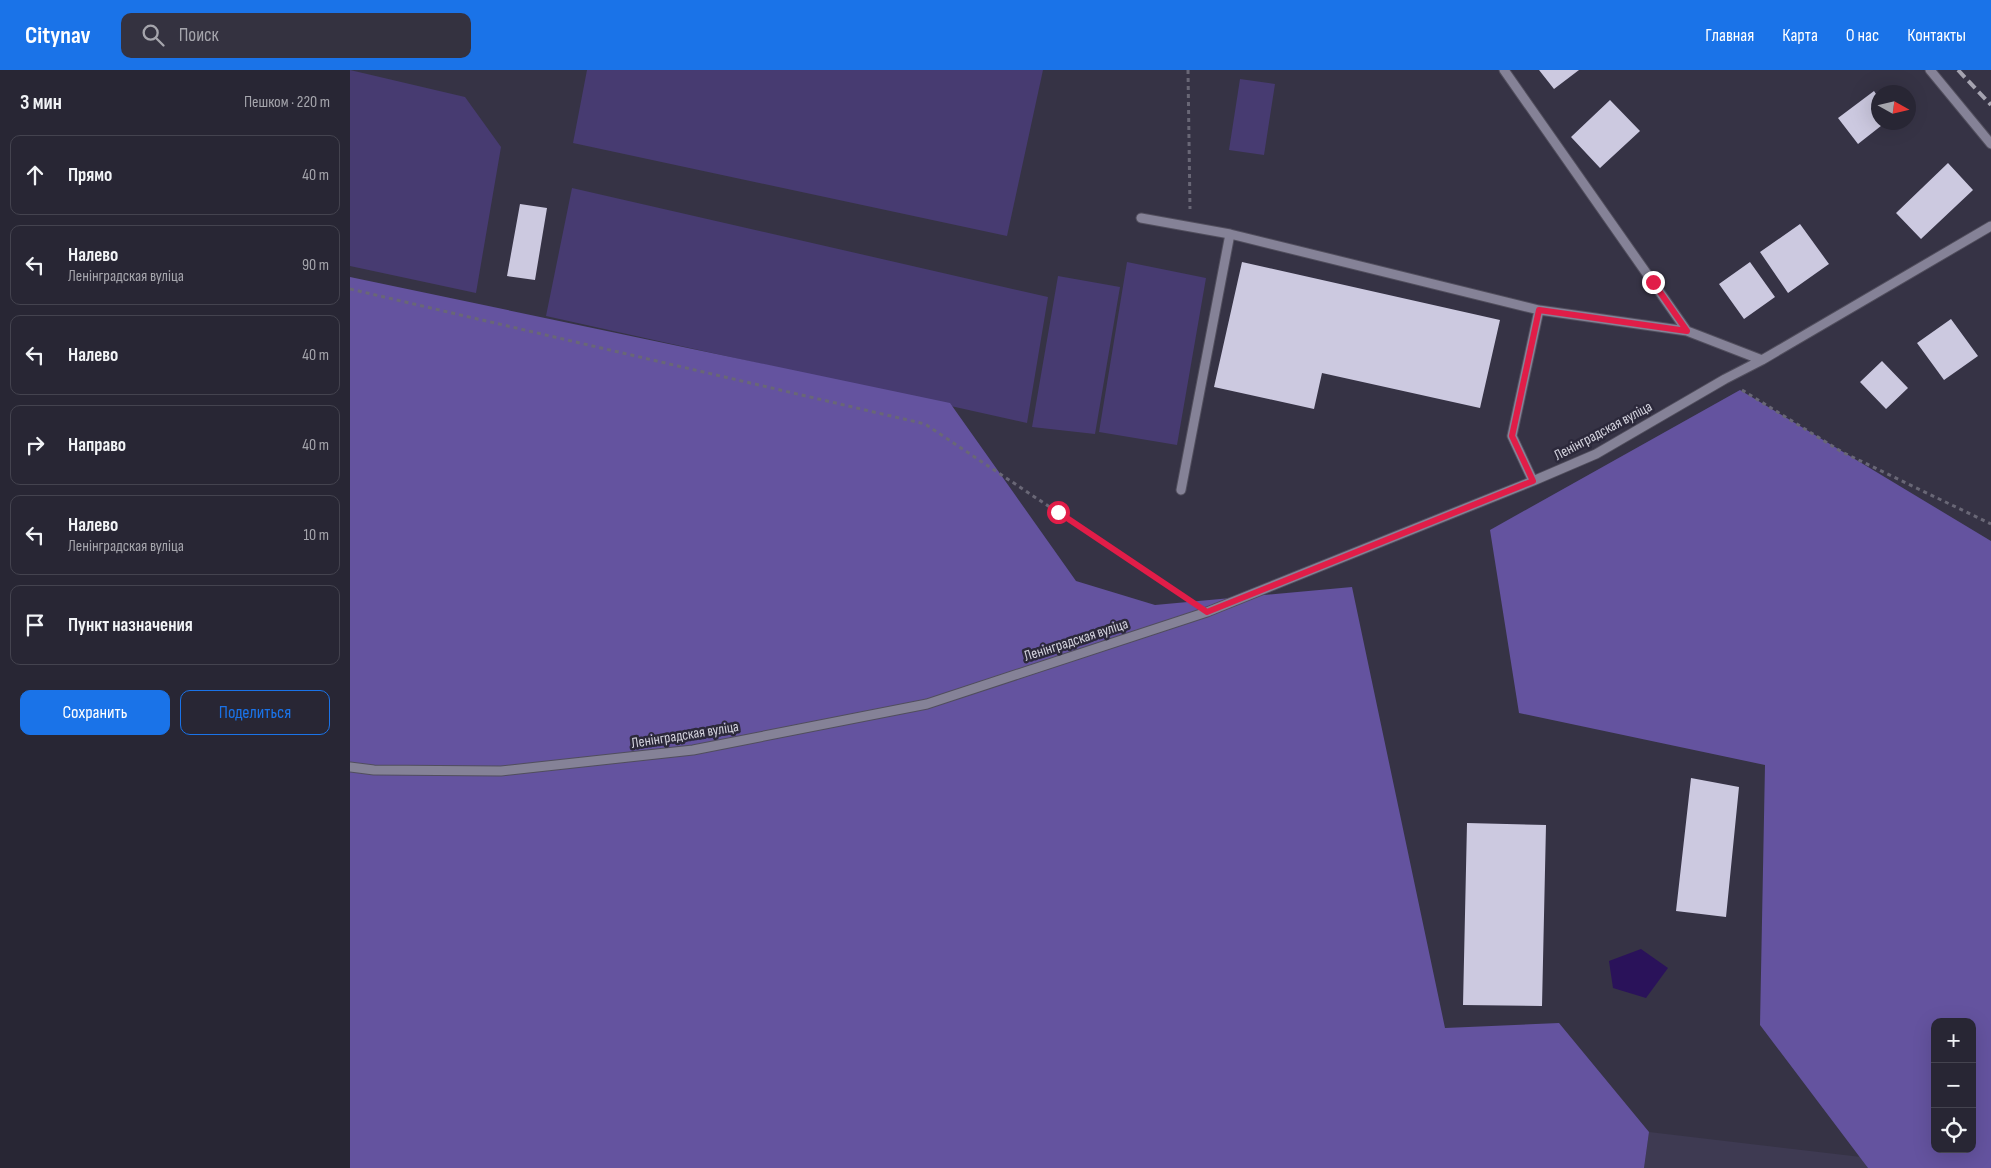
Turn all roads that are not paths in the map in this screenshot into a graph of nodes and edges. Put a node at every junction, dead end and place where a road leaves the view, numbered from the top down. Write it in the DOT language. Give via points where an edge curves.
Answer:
graph roads {
  1 [pos="1504,70"];
  2 [pos="1930,70"];
  3 [pos="1991,144"];
  4 [pos="1141,218"];
  5 [pos="1991,226"];
  6 [pos="1230,234"];
  7 [pos="1539,310"];
  8 [pos="1687,331"];
  9 [pos="1762,360"];
  10 [pos="1533,481"];
  11 [pos="1181,490"];
  12 [pos="350,767"];
  1 -- 8 [label="street"];
  2 -- 3 [label="street"];
  4 -- 6 [label="street"];
  5 -- 9 [label="street, Ленінградская вуліца"];
  6 -- 7 [label="street"];
  6 -- 11 [label="street"];
  7 -- 8 [label="street"];
  7 -- 10 [label="street" via="1512,436"];
  8 -- 9 [label="street"];
  9 -- 10 [label="street, Ленінградская вуліца" via="1596,454"];
  10 -- 12 [label="street, Ленінградская вуліца" via="1207,612 928,704 692,750 501,771"];
}
